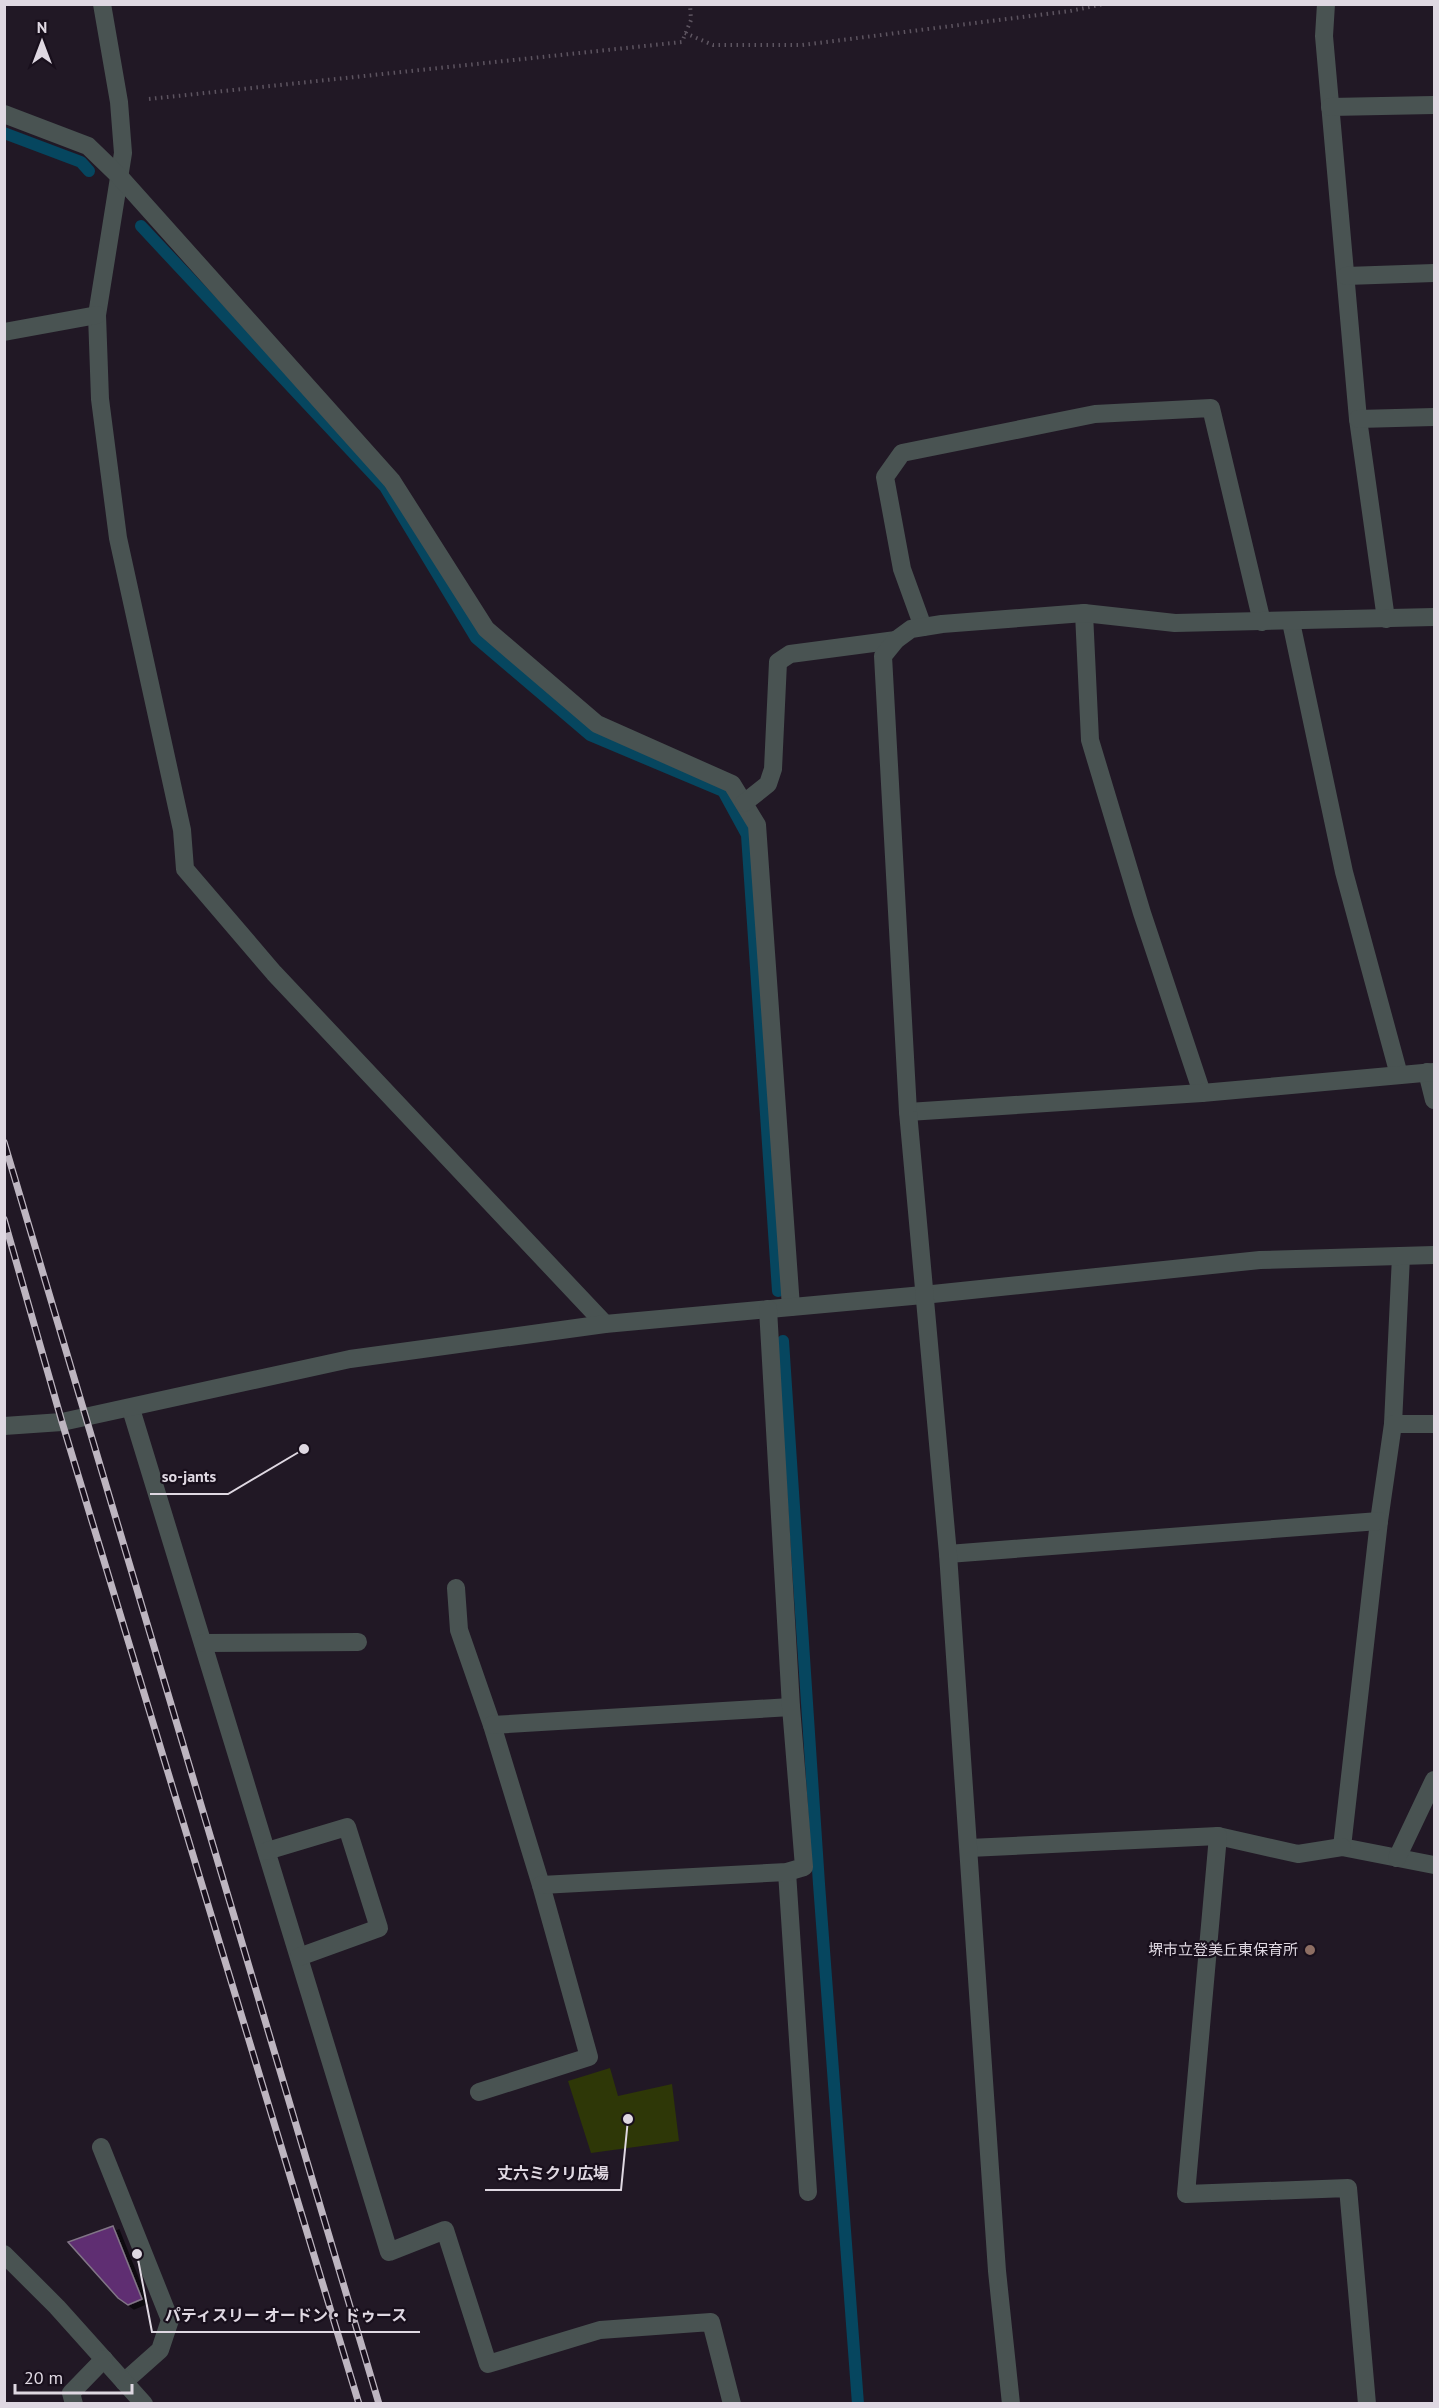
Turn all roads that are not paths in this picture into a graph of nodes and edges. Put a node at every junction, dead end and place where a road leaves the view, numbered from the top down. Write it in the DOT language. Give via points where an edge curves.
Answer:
graph roads {
  1 [pos="102,4"];
  2 [pos="1326,4"];
  3 [pos="1434,105"];
  4 [pos="1330,107"];
  5 [pos="4,114"];
  6 [pos="119,176"];
  7 [pos="1434,273"];
  8 [pos="1346,276"];
  9 [pos="97,315"];
  10 [pos="4,332"];
  11 [pos="1434,417"];
  12 [pos="1358,419"];
  13 [pos="1083,612"];
  14 [pos="1434,617"];
  15 [pos="1386,619"];
  16 [pos="1262,622"];
  17 [pos="1291,622"];
  18 [pos="923,627"];
  19 [pos="896,640"];
  20 [pos="744,803"];
  21 [pos="1431,1072"];
  22 [pos="1400,1075"];
  23 [pos="1202,1093"];
  24 [pos="1434,1100"];
  25 [pos="908,1112"];
  26 [pos="1434,1255"];
  27 [pos="1401,1256"];
  28 [pos="923,1295"];
  29 [pos="791,1308"];
  30 [pos="768,1310"];
  31 [pos="605,1324"];
  32 [pos="132,1409"];
  33 [pos="1393,1424"];
  34 [pos="1434,1424"];
  35 [pos="4,1426"];
  36 [pos="1379,1521"];
  37 [pos="948,1554"];
  38 [pos="456,1588"];
  39 [pos="358,1642"];
  40 [pos="203,1643"];
  41 [pos="791,1707"];
  42 [pos="492,1725"];
  43 [pos="1434,1780"];
  44 [pos="1218,1836"];
  45 [pos="1342,1847"];
  46 [pos="969,1848"];
  47 [pos="267,1851"];
  48 [pos="1397,1858"];
  49 [pos="1434,1865"];
  50 [pos="787,1872"];
  51 [pos="541,1885"];
  52 [pos="299,1957"];
  53 [pos="479,2092"];
  54 [pos="101,2146"];
  55 [pos="808,2192"];
  56 [pos="4,2254"];
  57 [pos="104,2359"];
  58 [pos="124,2382"];
  59 [pos="74,2403"];
  60 [pos="144,2403"];
  61 [pos="732,2403"];
  62 [pos="1011,2403"];
  63 [pos="1367,2403"];
  1 -- 6 [label="street" via="119,102 123,153"];
  2 -- 4 [label="street" via="1323,36"];
  3 -- 4 [label="street"];
  4 -- 8 [label="street"];
  5 -- 6 [label="street" via="88,146"];
  6 -- 9 [label="street"];
  6 -- 20 [label="street" via="392,481 486,629 597,724 732,784"];
  7 -- 8 [label="street"];
  8 -- 12 [label="street"];
  9 -- 10 [label="street"];
  9 -- 31 [label="street" via="100,399 118,538 182,830 185,869 274,973"];
  11 -- 12 [label="street"];
  12 -- 15 [label="street"];
  13 -- 16 [label="street" via="1175,623"];
  13 -- 18 [label="street"];
  13 -- 23 [label="street" via="1090,740"];
  14 -- 15 [label="street"];
  15 -- 17 [label="street"];
  16 -- 17 [label="street"];
  16 -- 18 [label="street" via="1211,408 1095,414 902,453 885,477 902,569"];
  17 -- 22 [label="street" via="1344,872"];
  18 -- 19 [label="street" via="911,629"];
  19 -- 20 [label="street" via="789,654 778,662 773,769 768,784"];
  19 -- 25 [label="street" via="882,656 882,678"];
  20 -- 29 [label="street" via="758,825"];
  21 -- 22 [label="street"];
  21 -- 24 [label="street"];
  22 -- 23 [label="street"];
  23 -- 25 [label="street"];
  25 -- 28 [label="street"];
  26 -- 27 [label="street"];
  27 -- 28 [label="street" via="1260,1260"];
  27 -- 33 [label="street"];
  28 -- 29 [label="street"];
  28 -- 37 [label="street"];
  29 -- 30 [label="street"];
  30 -- 31 [label="street"];
  30 -- 41 [label="street"];
  31 -- 32 [label="street" via="350,1359"];
  32 -- 35 [label="street" via="62,1422"];
  32 -- 40 [label="street"];
  33 -- 34 [label="street"];
  33 -- 36 [label="street"];
  36 -- 37 [label="street"];
  36 -- 45 [label="street"];
  37 -- 46 [label="street"];
  38 -- 42 [label="street" via="459,1630"];
  39 -- 40 [label="street"];
  40 -- 47 [label="street"];
  41 -- 42 [label="street"];
  41 -- 50 [label="street" via="804,1867"];
  42 -- 51 [label="street"];
  43 -- 48 [label="street"];
  44 -- 45 [label="street" via="1298,1854"];
  44 -- 46 [label="street"];
  44 -- 63 [label="street" via="1186,2194 1348,2188"];
  45 -- 48 [label="street"];
  46 -- 62 [label="street" via="998,2271"];
  47 -- 52 [label="street"];
  47 -- 52 [label="street" via="347,1827 379,1928"];
  48 -- 49 [label="street"];
  50 -- 51 [label="street"];
  50 -- 55 [label="street"];
  51 -- 53 [label="street" via="588,2057"];
  52 -- 61 [label="street" via="389,2252 445,2230 488,2364 600,2330 711,2322"];
  54 -- 58 [label="street" via="170,2320 160,2350"];
  56 -- 57 [label="street"];
  57 -- 58 [label="street"];
  57 -- 59 [label="street" via="71,2393"];
  58 -- 60 [label="street"];
}
